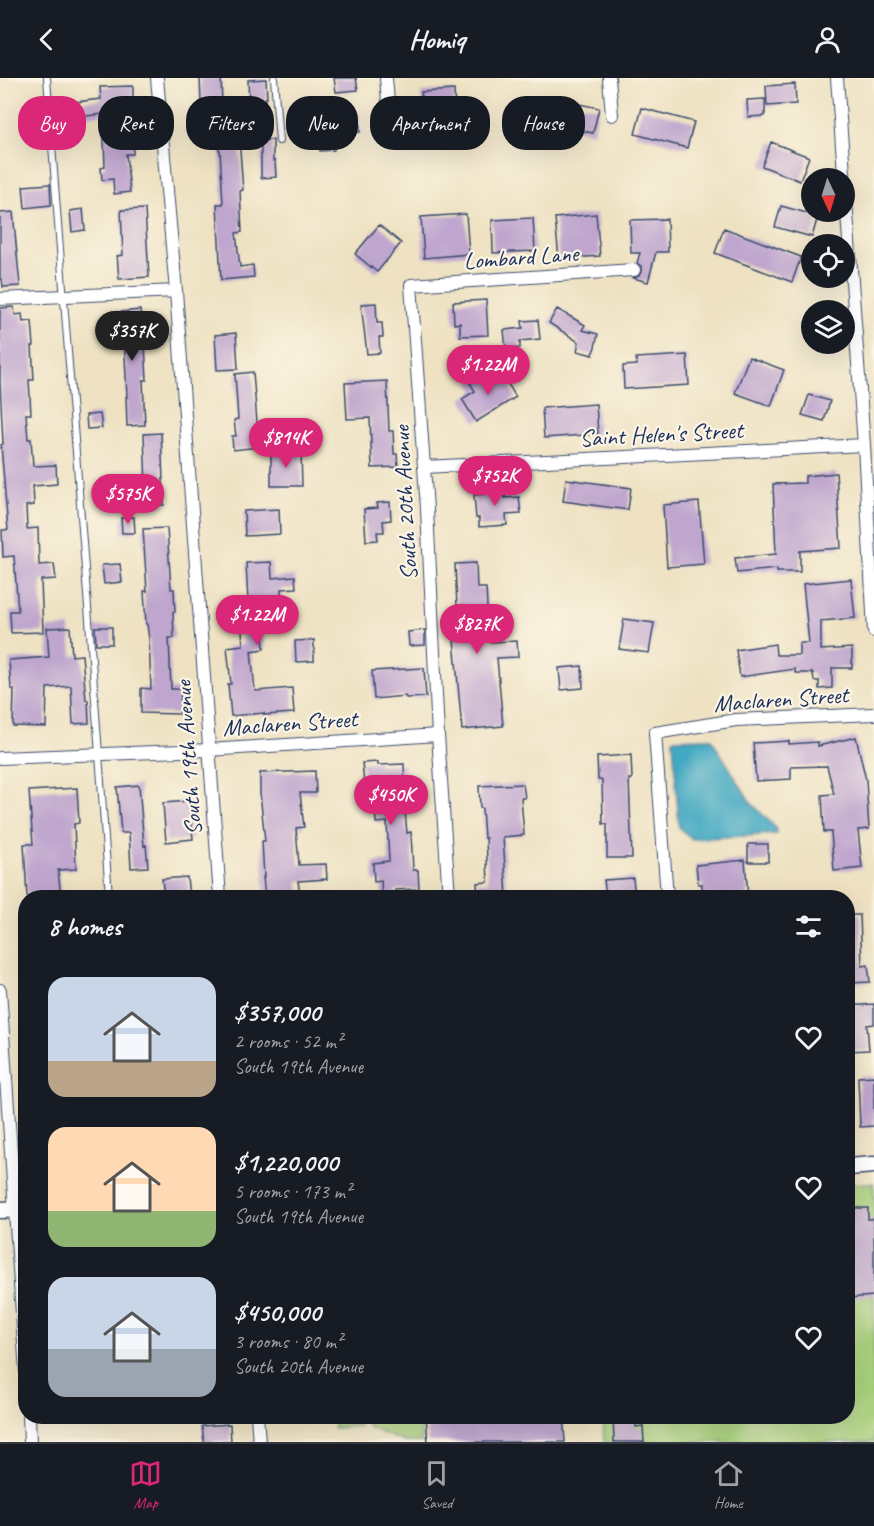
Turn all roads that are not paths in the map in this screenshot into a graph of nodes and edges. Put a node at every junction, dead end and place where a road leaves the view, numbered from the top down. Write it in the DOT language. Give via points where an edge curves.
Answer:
graph roads {
  1 [pos="47,78"];
  2 [pos="157,78"];
  3 [pos="274,78"];
  4 [pos="386,78"];
  5 [pos="609,78"];
  6 [pos="837,78"];
  7 [pos="388,96"];
  8 [pos="612,115"];
  9 [pos="279,141"];
  10 [pos="634,270"];
  11 [pos="411,285"];
  12 [pos="176,291"];
  13 [pos="63,296"];
  14 [pos="0,299"];
  15 [pos="864,445"];
  16 [pos="424,467"];
  17 [pos="870,487"];
  18 [pos="873,608"];
  19 [pos="874,631"];
  20 [pos="874,714"];
  21 [pos="438,735"];
  22 [pos="208,750"];
  23 [pos="99,754"];
  24 [pos="0,758"];
  25 [pos="109,890"];
  26 [pos="219,890"];
  27 [pos="448,890"];
  28 [pos="666,890"];
  29 [pos="0,990"];
  30 [pos="874,1165"];
  31 [pos="855,1166"];
  32 [pos="13,1210"];
  33 [pos="18,1272"];
  34 [pos="29,1424"];
  35 [pos="258,1424"];
  36 [pos="30,1442"];
  37 [pos="259,1442"];
  1 -- 13 [label="lane"];
  2 -- 12 [label="street, South 19th Avenue"];
  3 -- 9 [label="lane"];
  4 -- 7 [label="street"];
  5 -- 8 [label="street"];
  6 -- 15 [label="street"];
  10 -- 11 [label="street, Lombard Lane"];
  11 -- 16 [label="street, South 20th Avenue"];
  12 -- 13 [label="street"];
  12 -- 22 [label="street, South 19th Avenue"];
  13 -- 14 [label="street"];
  13 -- 23 [label="lane"];
  15 -- 16 [label="street, Saint Helen's Street"];
  15 -- 17 [label="street"];
  16 -- 21 [label="street, South 20th Avenue"];
  17 -- 18 [label="street"];
  18 -- 19 [label="street"];
  20 -- 28 [label="street, Maclaren Street" via="736,720 655,734"];
  21 -- 22 [label="street, Maclaren Street"];
  21 -- 27 [label="street, South 20th Avenue"];
  22 -- 23 [label="street, Maclaren Street"];
  22 -- 26 [label="street, South 19th Avenue"];
  23 -- 24 [label="street, Maclaren Street"];
  23 -- 25 [label="lane"];
  29 -- 32 [label="street"];
  30 -- 31 [label="main road"];
  32 -- 33 [label="street"];
  34 -- 36 [label="street"];
  35 -- 37 [label="street"];
}
